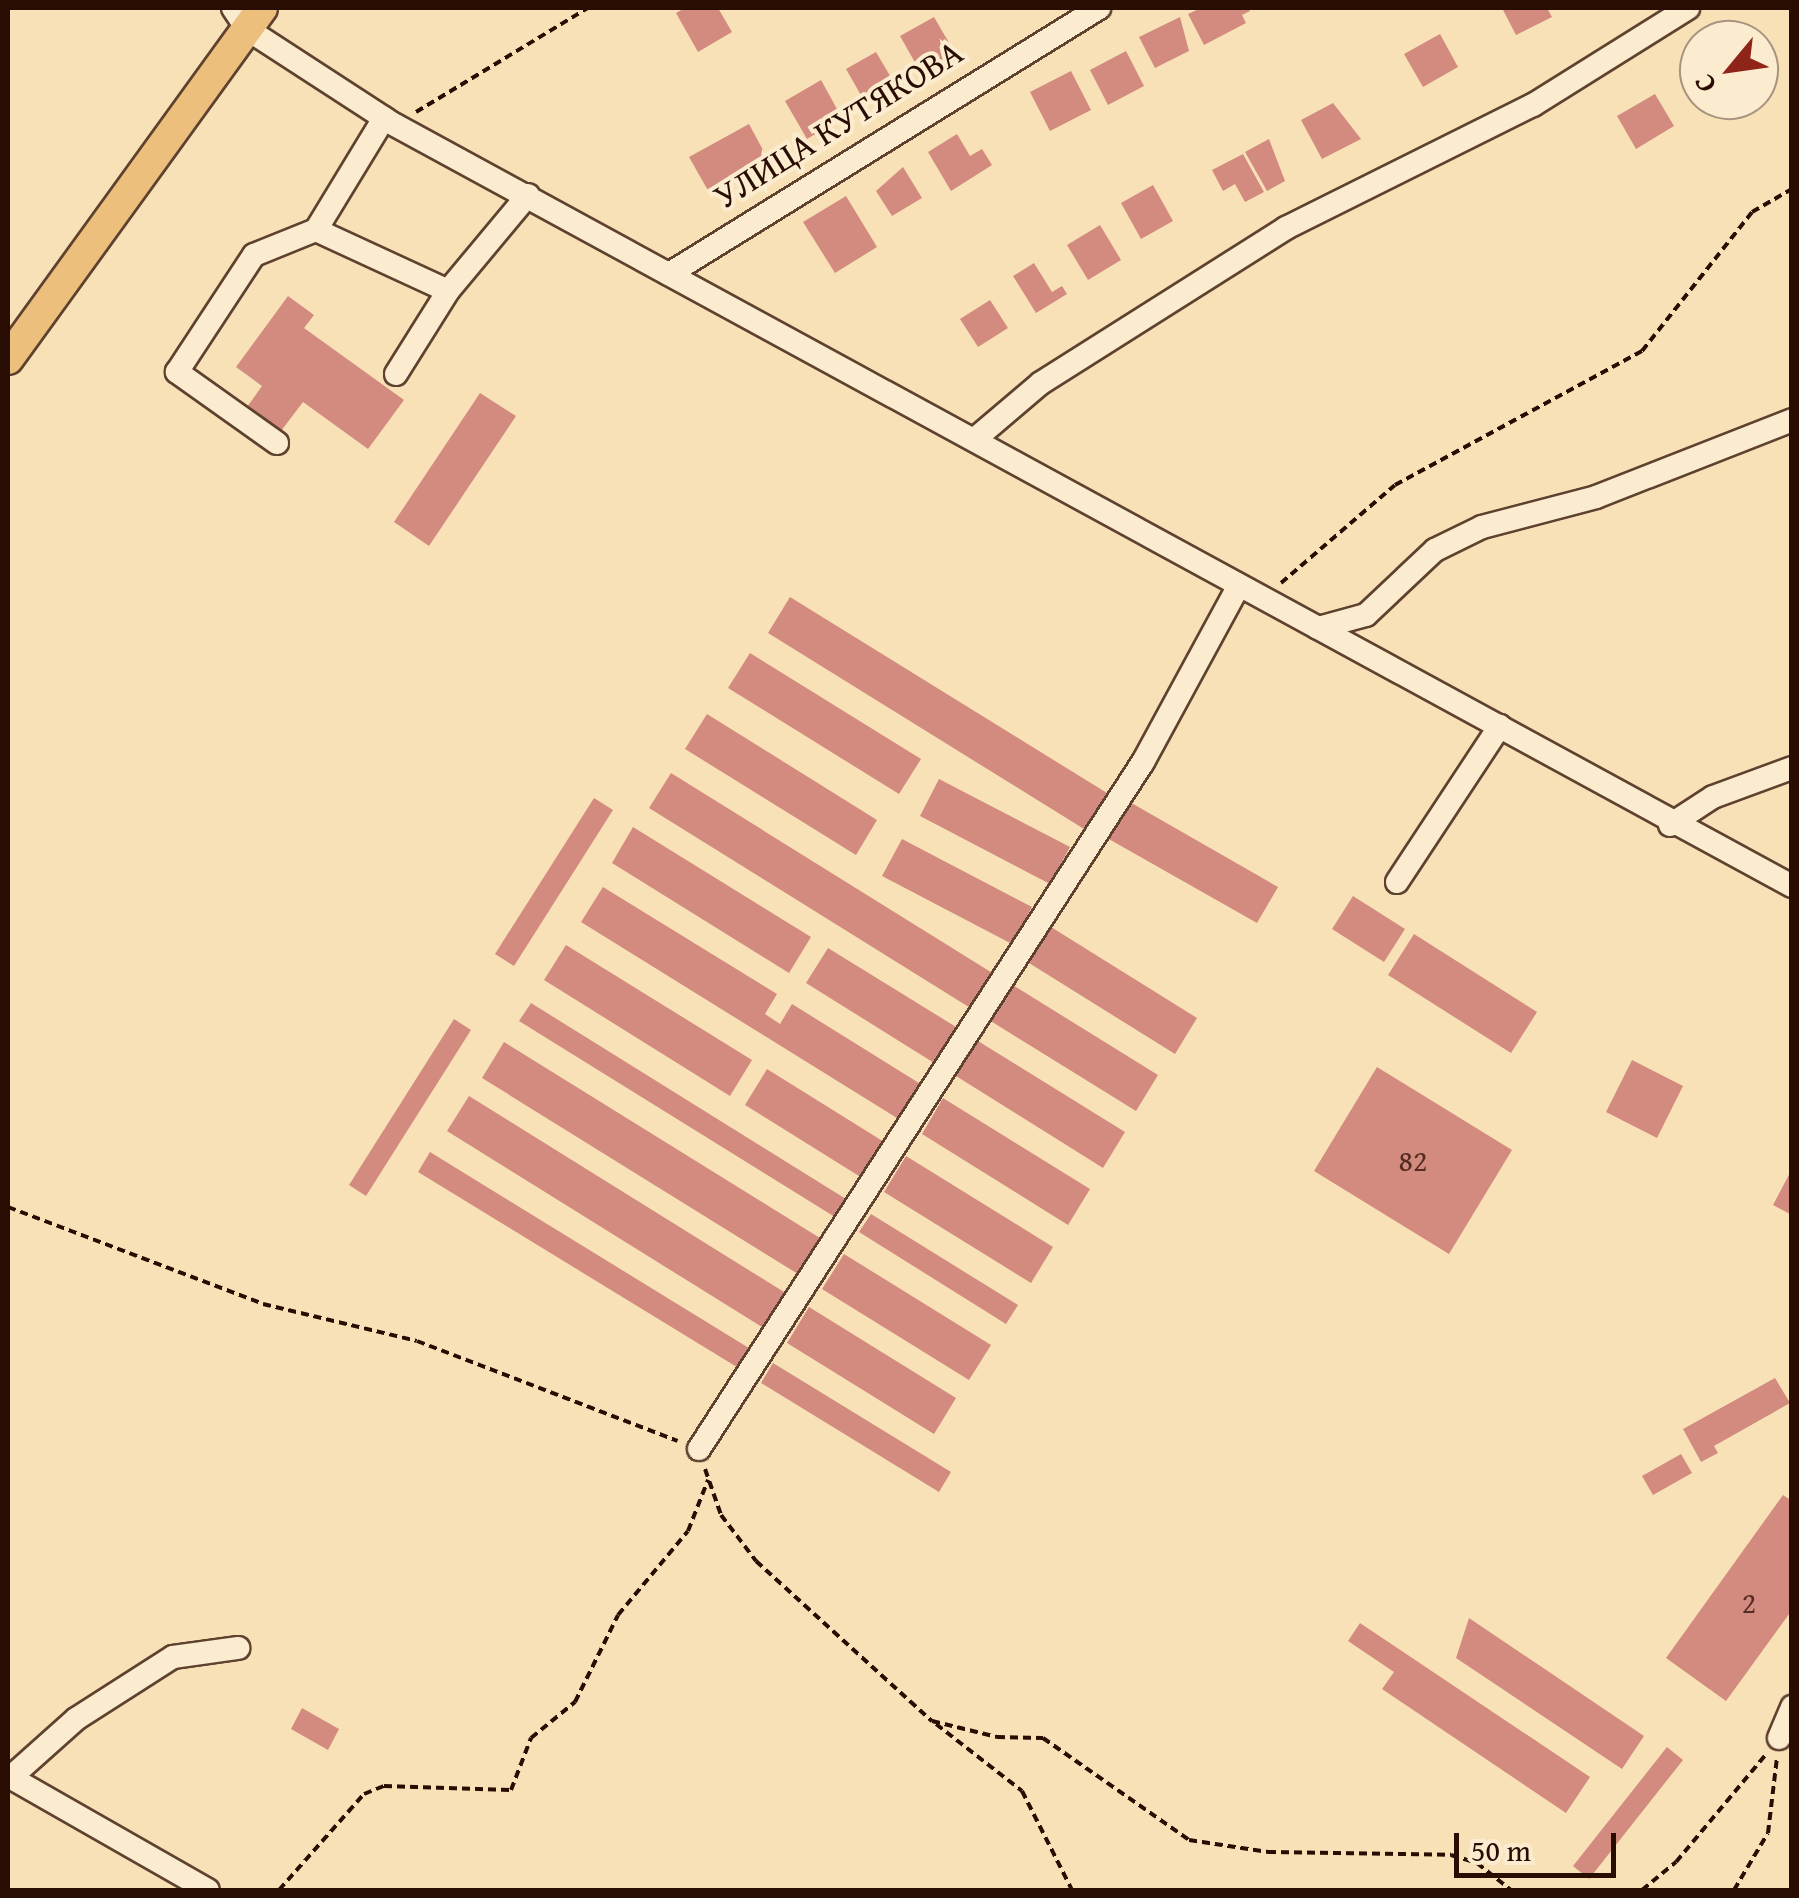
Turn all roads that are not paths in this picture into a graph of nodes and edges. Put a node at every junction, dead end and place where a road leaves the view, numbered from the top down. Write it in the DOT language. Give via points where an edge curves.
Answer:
graph roads {
  1 [pos="1099,8"];
  2 [pos="1688,8"];
  3 [pos="247,15"];
  4 [pos="390,121"];
  5 [pos="528,194"];
  6 [pos="316,230"];
  7 [pos="669,274"];
  8 [pos="448,291"];
  9 [pos="8,359"];
  10 [pos="396,374"];
  11 [pos="1792,420"];
  12 [pos="974,439"];
  13 [pos="278,443"];
  14 [pos="1238,587"];
  15 [pos="1318,628"];
  16 [pos="1500,726"];
  17 [pos="1792,768"];
  18 [pos="1670,825"];
  19 [pos="1397,882"];
  20 [pos="1792,886"];
  21 [pos="699,1450"];
  22 [pos="238,1648"];
  23 [pos="1792,1707"];
  24 [pos="1780,1738"];
  25 [pos="9,1777"];
  26 [pos="208,1890"];
  1 -- 7 [label="street, УЛИЦА КУТЯКОВА"];
  2 -- 12 [label="street" via="1534,105 1286,228 1040,383"];
  3 -- 4 [label="street"];
  3 -- 9 [label="main road"];
  4 -- 5 [label="street"];
  4 -- 6 [label="street"];
  5 -- 7 [label="street"];
  5 -- 8 [label="street"];
  6 -- 8 [label="street"];
  6 -- 13 [label="street" via="254,255 177,372"];
  7 -- 12 [label="street"];
  8 -- 10 [label="street"];
  11 -- 15 [label="street" via="1596,497 1482,527 1434,550 1366,615"];
  12 -- 14 [label="street"];
  14 -- 15 [label="street"];
  14 -- 21 [label="street" via="1143,762"];
  15 -- 16 [label="street"];
  16 -- 18 [label="street"];
  16 -- 19 [label="street"];
  17 -- 18 [label="street" via="1714,797"];
  18 -- 20 [label="street"];
  22 -- 25 [label="street" via="173,1657 76,1719"];
  23 -- 24 [label="street"];
  25 -- 26 [label="street"];
}
